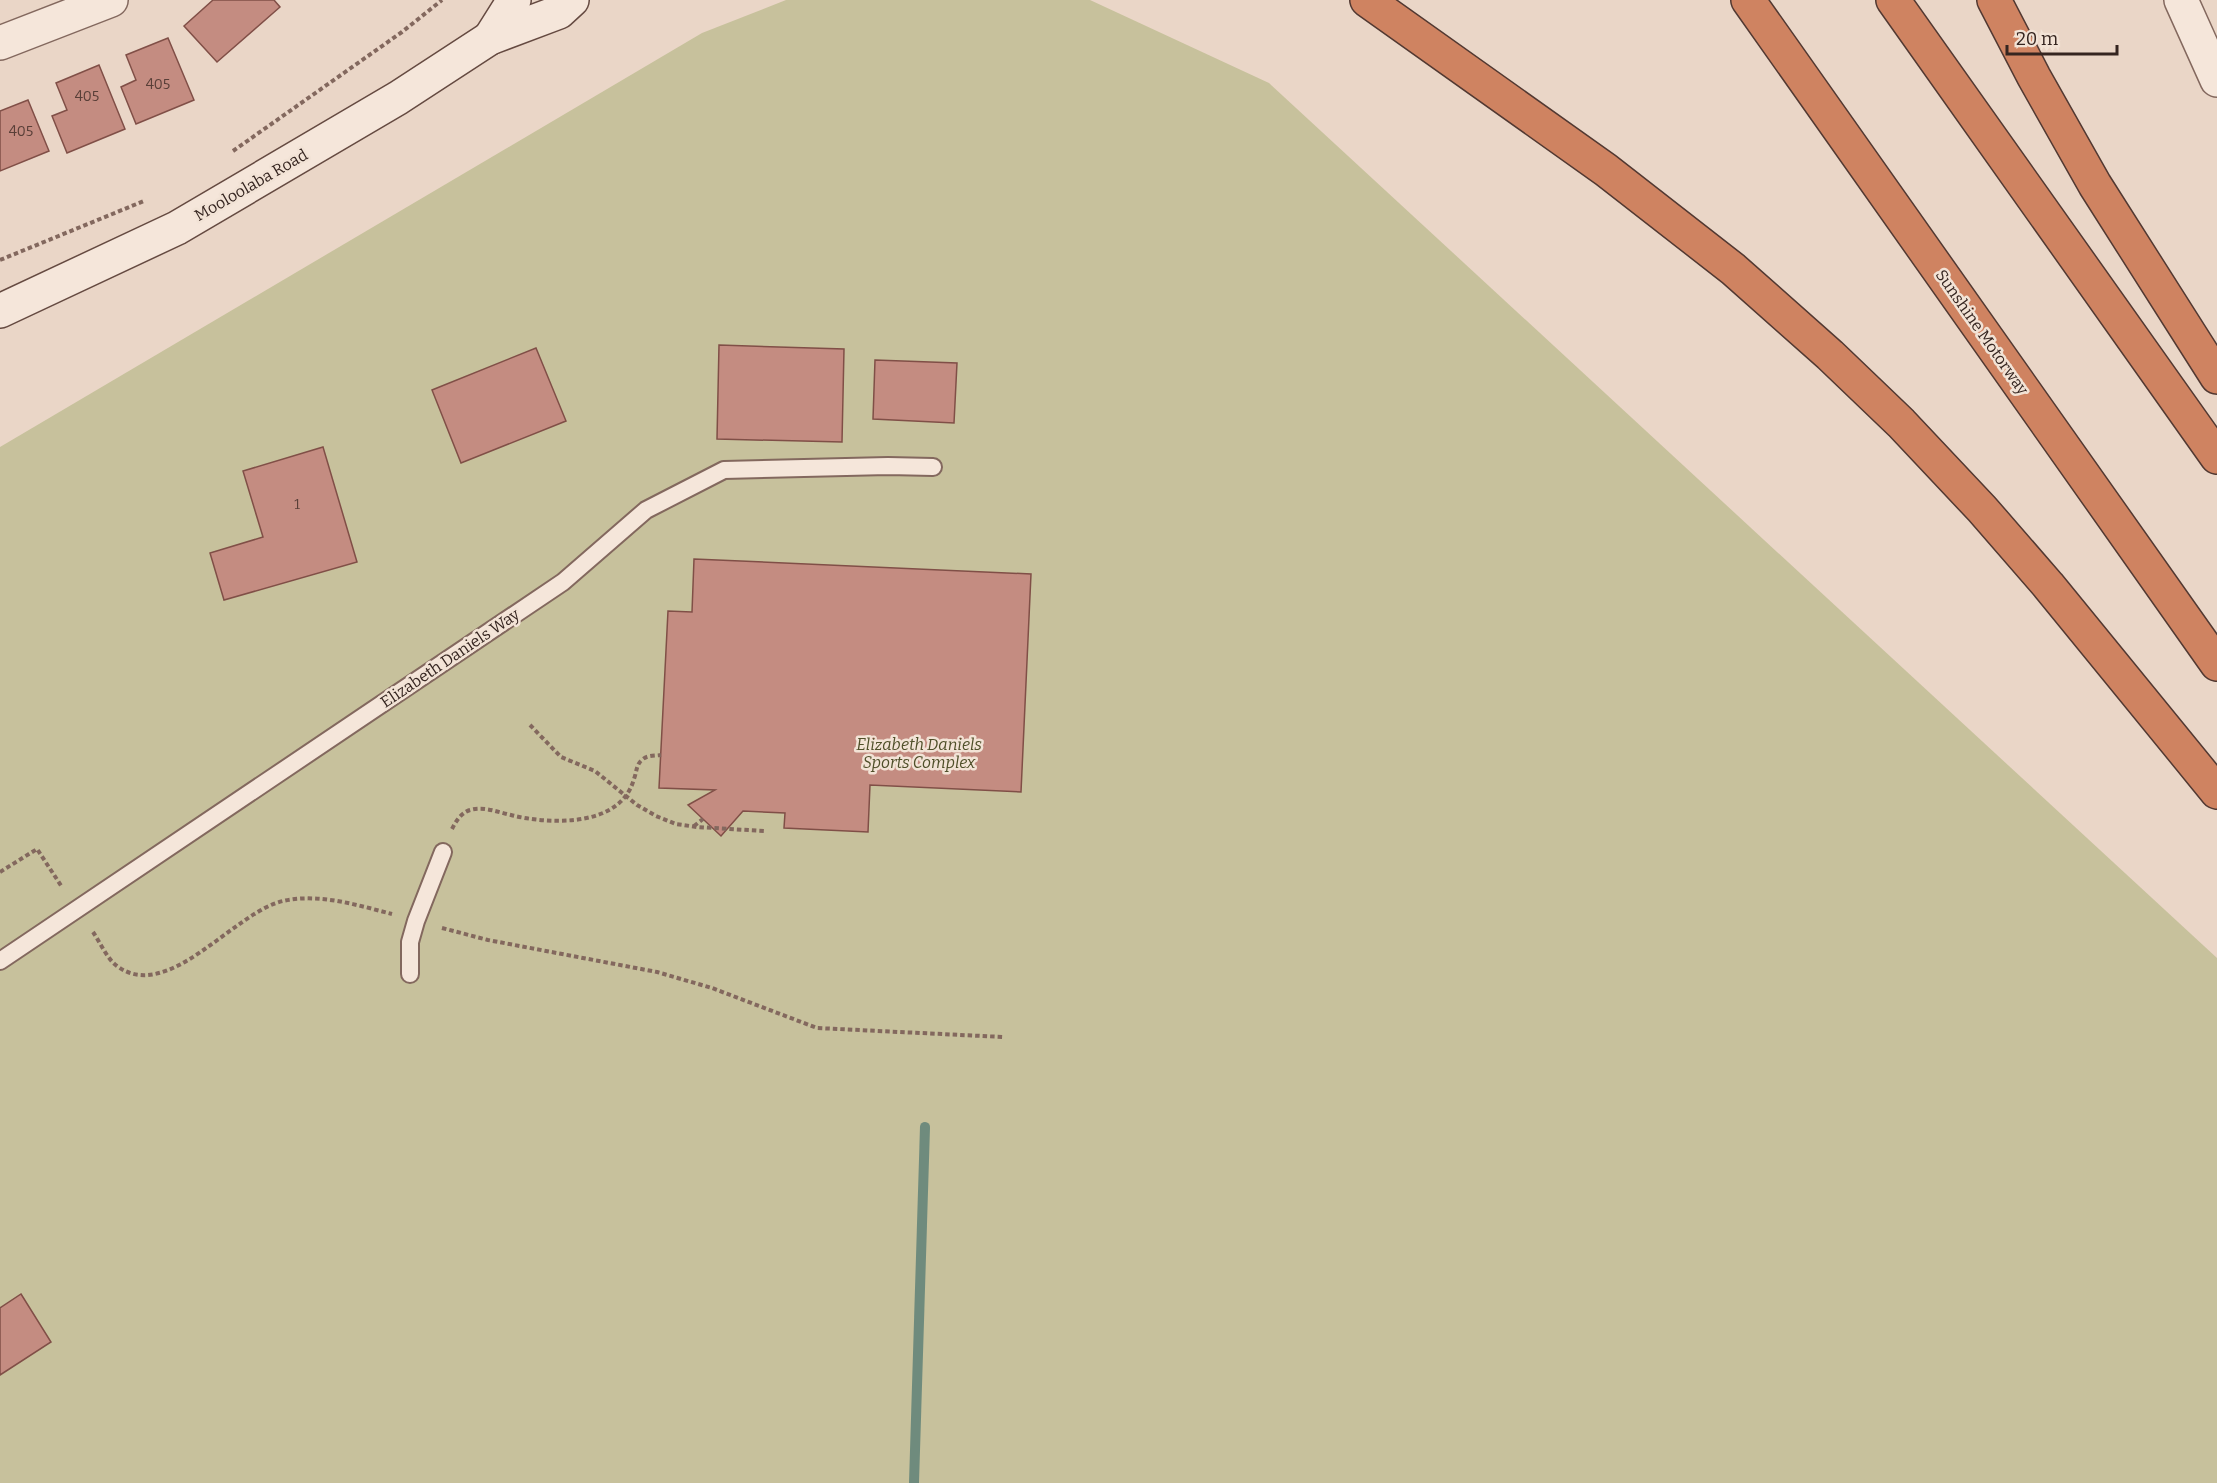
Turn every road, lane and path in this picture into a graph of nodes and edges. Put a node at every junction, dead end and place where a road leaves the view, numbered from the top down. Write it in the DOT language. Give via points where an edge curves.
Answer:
graph roads {
  1 [pos="111,0"];
  2 [pos="442,0"];
  3 [pos="514,0"];
  4 [pos="572,0"];
  5 [pos="1367,0"];
  6 [pos="1748,0"];
  7 [pos="1893,0"];
  8 [pos="1994,0"];
  9 [pos="2181,0"];
  10 [pos="490,38"];
  11 [pos="0,42"];
  12 [pos="2217,80"];
  13 [pos="232,152"];
  14 [pos="152,198"];
  15 [pos="0,260"];
  16 [pos="0,311"];
  17 [pos="2217,377"];
  18 [pos="2217,457"];
  19 [pos="933,467"];
  20 [pos="2217,664"];
  21 [pos="530,724"];
  22 [pos="661,755"];
  23 [pos="2217,792"];
  24 [pos="626,796"];
  25 [pos="704,819"];
  26 [pos="694,826"];
  27 [pos="764,831"];
  28 [pos="449,836"];
  29 [pos="443,852"];
  30 [pos="0,872"];
  31 [pos="63,888"];
  32 [pos="416,921"];
  33 [pos="93,932"];
  34 [pos="0,961"];
  35 [pos="410,974"];
  36 [pos="1003,1037"];
  1 -- 11 [label="main road"];
  2 -- 13 [label="path"];
  3 -- 10 [label="main road, Mooloolaba Road"];
  4 -- 10 [label="main road, Mooloolaba Road" via="559,12"];
  5 -- 23 [label="highway" via="1606,170 1734,269 1830,355 1982,509"];
  6 -- 20 [label="highway, Sunshine Motorway"];
  7 -- 18 [label="highway"];
  8 -- 17 [label="highway" via="2095,185"];
  9 -- 12 [label="main road"];
  10 -- 16 [label="main road, Mooloolaba Road" via="398,99 177,228"];
  14 -- 15 [label="path"];
  19 -- 34 [label="lane, Elizabeth Daniels Way" via="724,470 645,510 563,582"];
  21 -- 24 [label="path" via="561,757 595,771"];
  22 -- 24 [label="path" via="641,760"];
  24 -- 26 [label="path" via="656,816"];
  24 -- 28 [label="path" via="611,810 576,820 471,810 457,820"];
  25 -- 26 [label="path"];
  26 -- 27 [label="path"];
  29 -- 32 [label="lane"];
  30 -- 31 [label="path" via="36,849"];
  32 -- 33 [label="path" via="353,903 283,901 264,908 183,963 154,975 140,975 115,965"];
  32 -- 35 [label="lane" via="410,942"];
  32 -- 36 [label="path" via="488,940 657,972 712,987 817,1028"];
}
